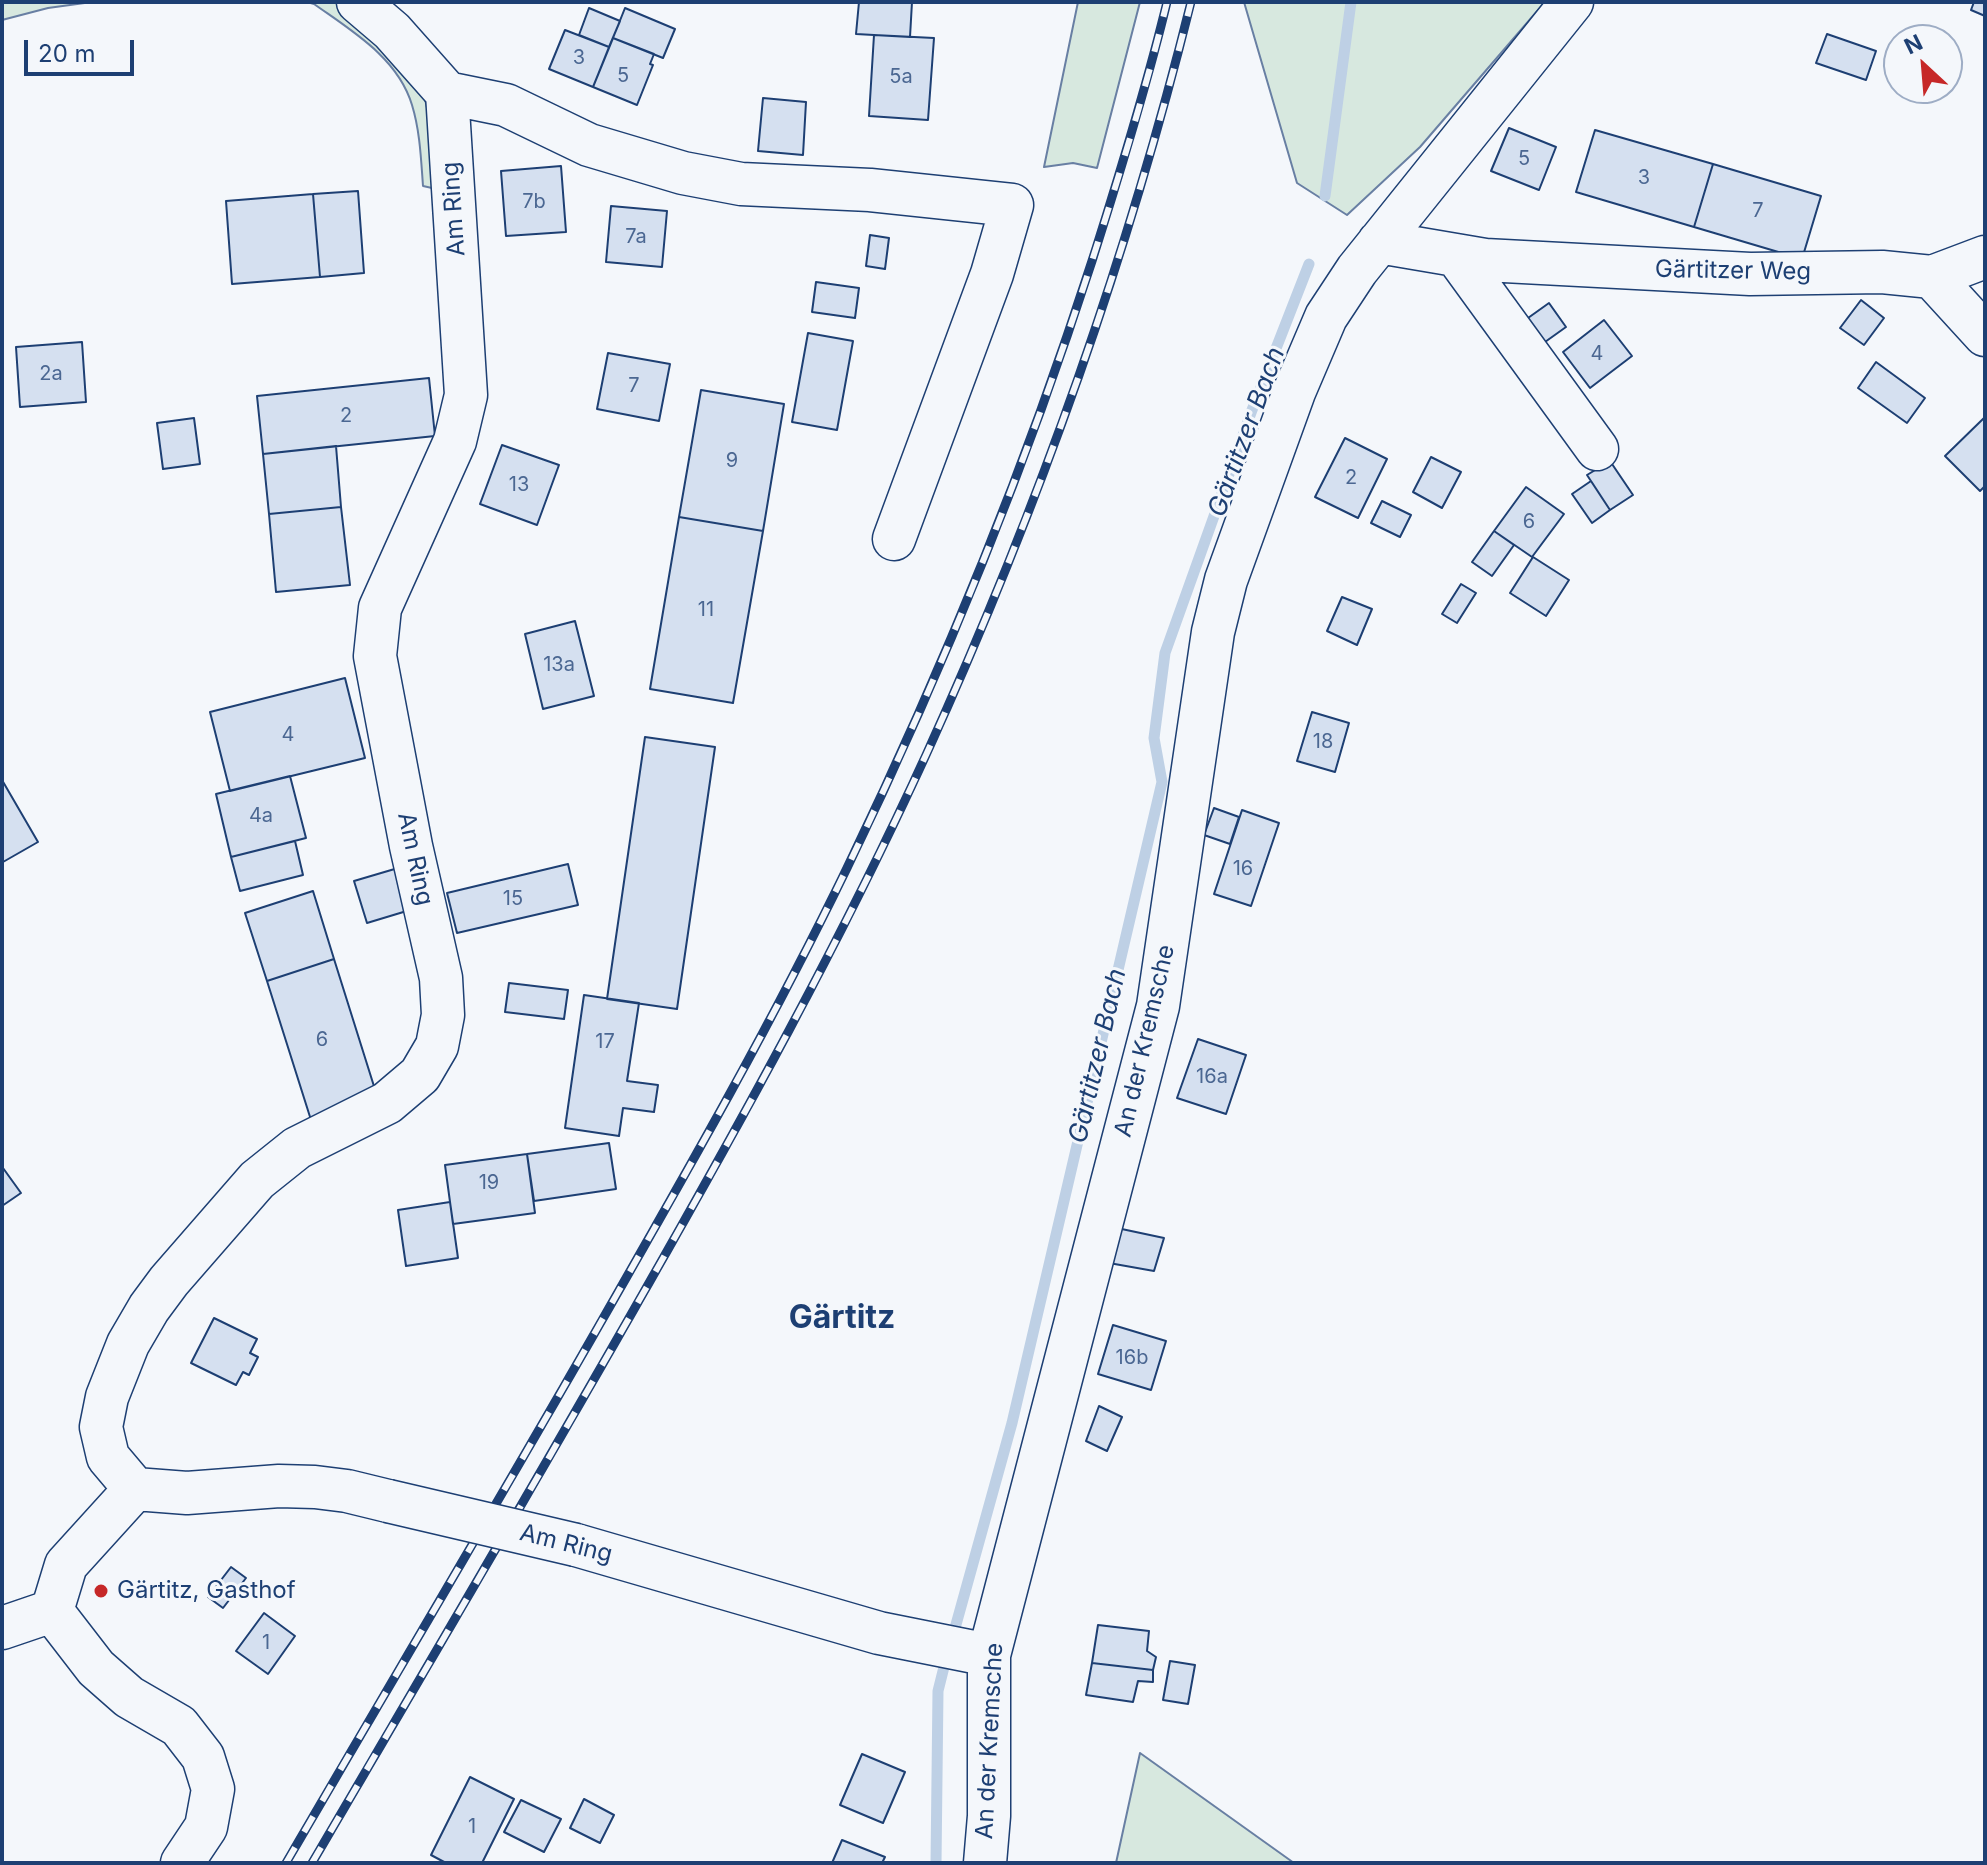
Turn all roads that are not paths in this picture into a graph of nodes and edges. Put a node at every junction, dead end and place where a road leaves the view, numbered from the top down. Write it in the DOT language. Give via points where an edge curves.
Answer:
graph roads {
  1 [pos="358,2"];
  2 [pos="1572,2"];
  3 [pos="447,93"];
  4 [pos="1379,242"];
  5 [pos="1456,255"];
  6 [pos="1985,257"];
  7 [pos="1932,277"];
  8 [pos="1985,335"];
  9 [pos="1597,449"];
  10 [pos="894,539"];
  11 [pos="135,1489"];
  12 [pos="52,1611"];
  13 [pos="2,1628"];
  14 [pos="975,1653"];
  15 [pos="182,1863"];
  16 [pos="985,1863"];
  1 -- 3 [label="street" via="392,31"];
  2 -- 4 [label="street, An der Kremsche"];
  3 -- 10 [label="street" via="506,105 589,145 683,173 741,184 1012,205 992,274"];
  3 -- 11 [label="street, Am Ring" via="466,395 455,441 380,608 375,656 441,978 443,1015 437,1046 420,1075 387,1103 297,1148 257,1180 149,1308 123,1357 101,1427 108,1457"];
  4 -- 5 [label="street, Gärtitzer Weg"];
  4 -- 14 [label="street, An der Kremsche" via="1326,317 1226,580 1213,632 1158,1006"];
  5 -- 7 [label="street, Gärtitzer Weg" via="1618,268"];
  5 -- 9 [label="street"];
  6 -- 7 [label="street"];
  7 -- 8 [label="street"];
  11 -- 12 [label="street" via="66,1565"];
  11 -- 14 [label="street, Am Ring, bridge" via="187,1493 267,1486 347,1491 576,1545 909,1640"];
  12 -- 13 [label="street"];
  12 -- 15 [label="street" via="96,1668 129,1697 179,1726 203,1757 213,1789 206,1827"];
  14 -- 16 [label="street, An der Kremsche" via="989,1816"];
}
